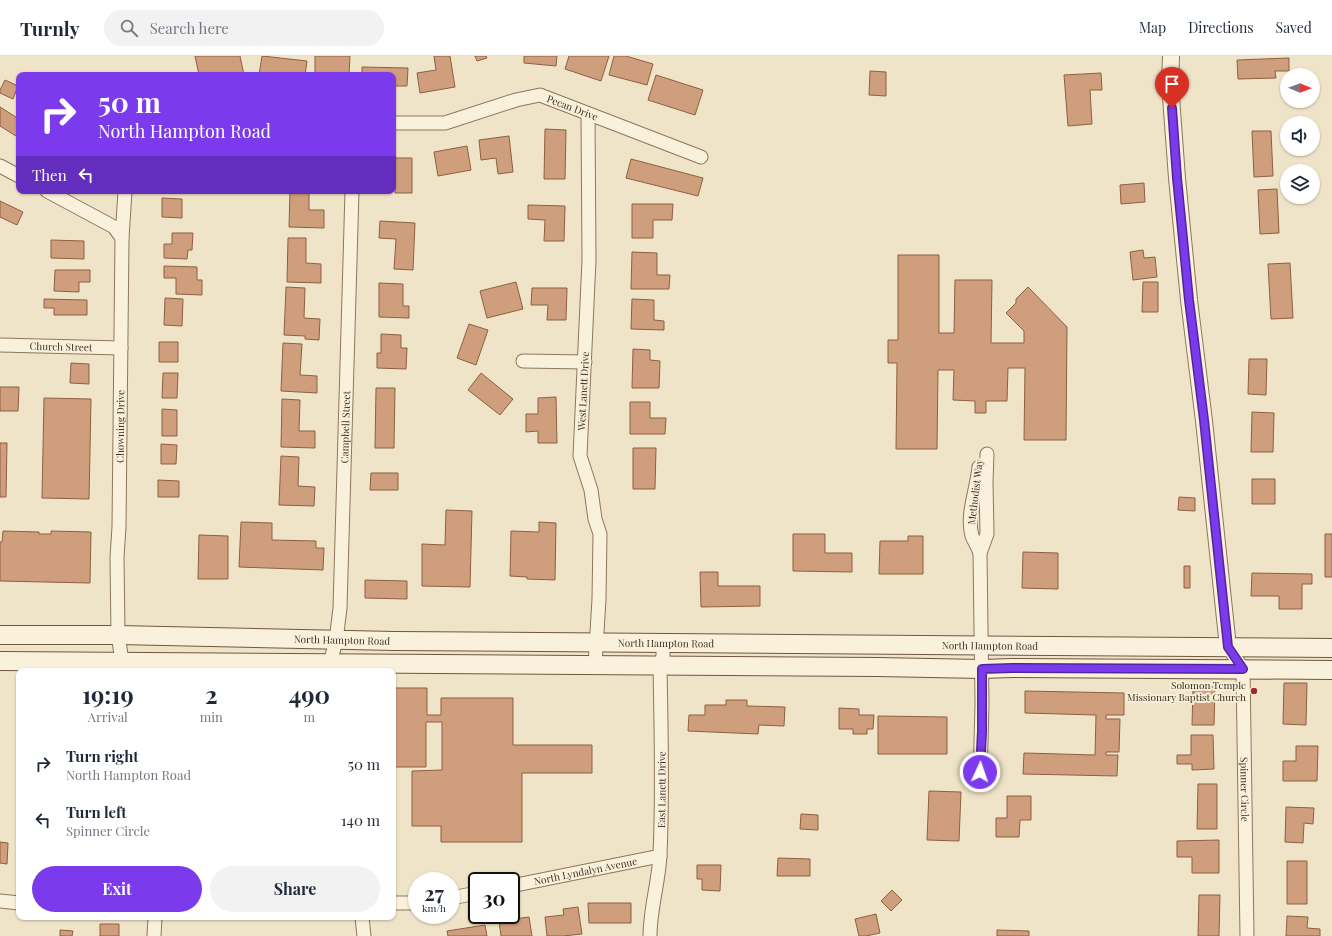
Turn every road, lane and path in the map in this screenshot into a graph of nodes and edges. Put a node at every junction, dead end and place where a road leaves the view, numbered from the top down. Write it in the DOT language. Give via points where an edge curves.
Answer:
graph roads {
  1 [pos="1171,56"];
  2 [pos="588,114"];
  3 [pos="396,123"];
  4 [pos="700,157"];
  5 [pos="0,166"];
  6 [pos="16,174"];
  7 [pos="53,194"];
  8 [pos="125,194"];
  9 [pos="352,194"];
  10 [pos="122,238"];
  11 [pos="0,345"];
  12 [pos="121,348"];
  13 [pos="523,361"];
  14 [pos="585,362"];
  15 [pos="983,454"];
  16 [pos="0,635"];
  17 [pos="118,635"];
  18 [pos="336,641"];
  19 [pos="412,642"];
  20 [pos="539,642"];
  21 [pos="596,643"];
  22 [pos="663,643"];
  23 [pos="982,645"];
  24 [pos="1021,646"];
  25 [pos="1228,647"];
  26 [pos="1332,648"];
  27 [pos="0,660"];
  28 [pos="122,661"];
  29 [pos="330,663"];
  30 [pos="412,664"];
  31 [pos="538,664"];
  32 [pos="595,665"];
  33 [pos="660,665"];
  34 [pos="1022,668"];
  35 [pos="982,669"];
  36 [pos="1243,669"];
  37 [pos="1332,670"];
  38 [pos="980,778"];
  39 [pos="660,856"];
  40 [pos="520,884"];
  41 [pos="0,901"];
  42 [pos="408,902"];
  43 [pos="16,903"];
  44 [pos="396,903"];
  45 [pos="155,920"];
  46 [pos="362,920"];
  47 [pos="154,936"];
  48 [pos="364,936"];
  49 [pos="650,936"];
  50 [pos="1247,936"];
  1 -- 25 [label="street" via="1170,84 1186,271"];
  2 -- 3 [label="street, Pecan Drive" via="540,95 445,123"];
  2 -- 4 [label="street, Pecan Drive"];
  2 -- 14 [label="street, West Lanett Drive" via="589,260"];
  5 -- 6 [label="street"];
  7 -- 10 [label="street" via="114,227"];
  8 -- 10 [label="street, Chowning Drive"];
  9 -- 18 [label="street, Campbell Street" via="340,608"];
  10 -- 12 [label="street, Chowning Drive"];
  11 -- 12 [label="street, Church Street"];
  12 -- 17 [label="street, Chowning Drive"];
  13 -- 14 [label="street"];
  14 -- 21 [label="street, West Lanett Drive" via="580,456 591,490 600,534"];
  15 -- 23 [label="street, Methodist Way" via="972,507 971,529 980,552"];
  16 -- 17 [label="main road, North Hampton Road"];
  17 -- 18 [label="main road, North Hampton Road"];
  17 -- 28 [label="street, Chowning Drive"];
  18 -- 19 [label="main road, North Hampton Road"];
  18 -- 29 [label="street, Campbell Street"];
  19 -- 20 [label="main road, North Hampton Road"];
  19 -- 30 [label="main road"];
  20 -- 21 [label="main road, North Hampton Road"];
  20 -- 31 [label="main road"];
  21 -- 22 [label="main road, North Hampton Road"];
  21 -- 32 [label="street, West Lanett Drive"];
  22 -- 23 [label="main road, North Hampton Road"];
  22 -- 33 [label="street, East Lanett Drive"];
  23 -- 24 [label="main road, North Hampton Road"];
  23 -- 35 [label="street, Methodist Way"];
  24 -- 25 [label="main road, North Hampton Road"];
  24 -- 34 [label="main road"];
  25 -- 26 [label="main road, North Hampton Road"];
  25 -- 36 [label="street"];
  27 -- 28 [label="main road"];
  28 -- 29 [label="main road"];
  29 -- 30 [label="main road"];
  30 -- 31 [label="main road"];
  31 -- 32 [label="main road"];
  32 -- 33 [label="main road"];
  33 -- 35 [label="main road"];
  33 -- 39 [label="street, East Lanett Drive"];
  34 -- 35 [label="main road"];
  34 -- 36 [label="main road"];
  35 -- 38 [label="street, Methodist Way"];
  36 -- 37 [label="main road"];
  36 -- 50 [label="street, Spinner Circle"];
  39 -- 40 [label="street, North Lyndalyn Avenue"];
  39 -- 49 [label="street, East Lanett Drive"];
  41 -- 43 [label="street"];
  42 -- 44 [label="street"];
  45 -- 47 [label="street"];
  46 -- 48 [label="street"];
}
